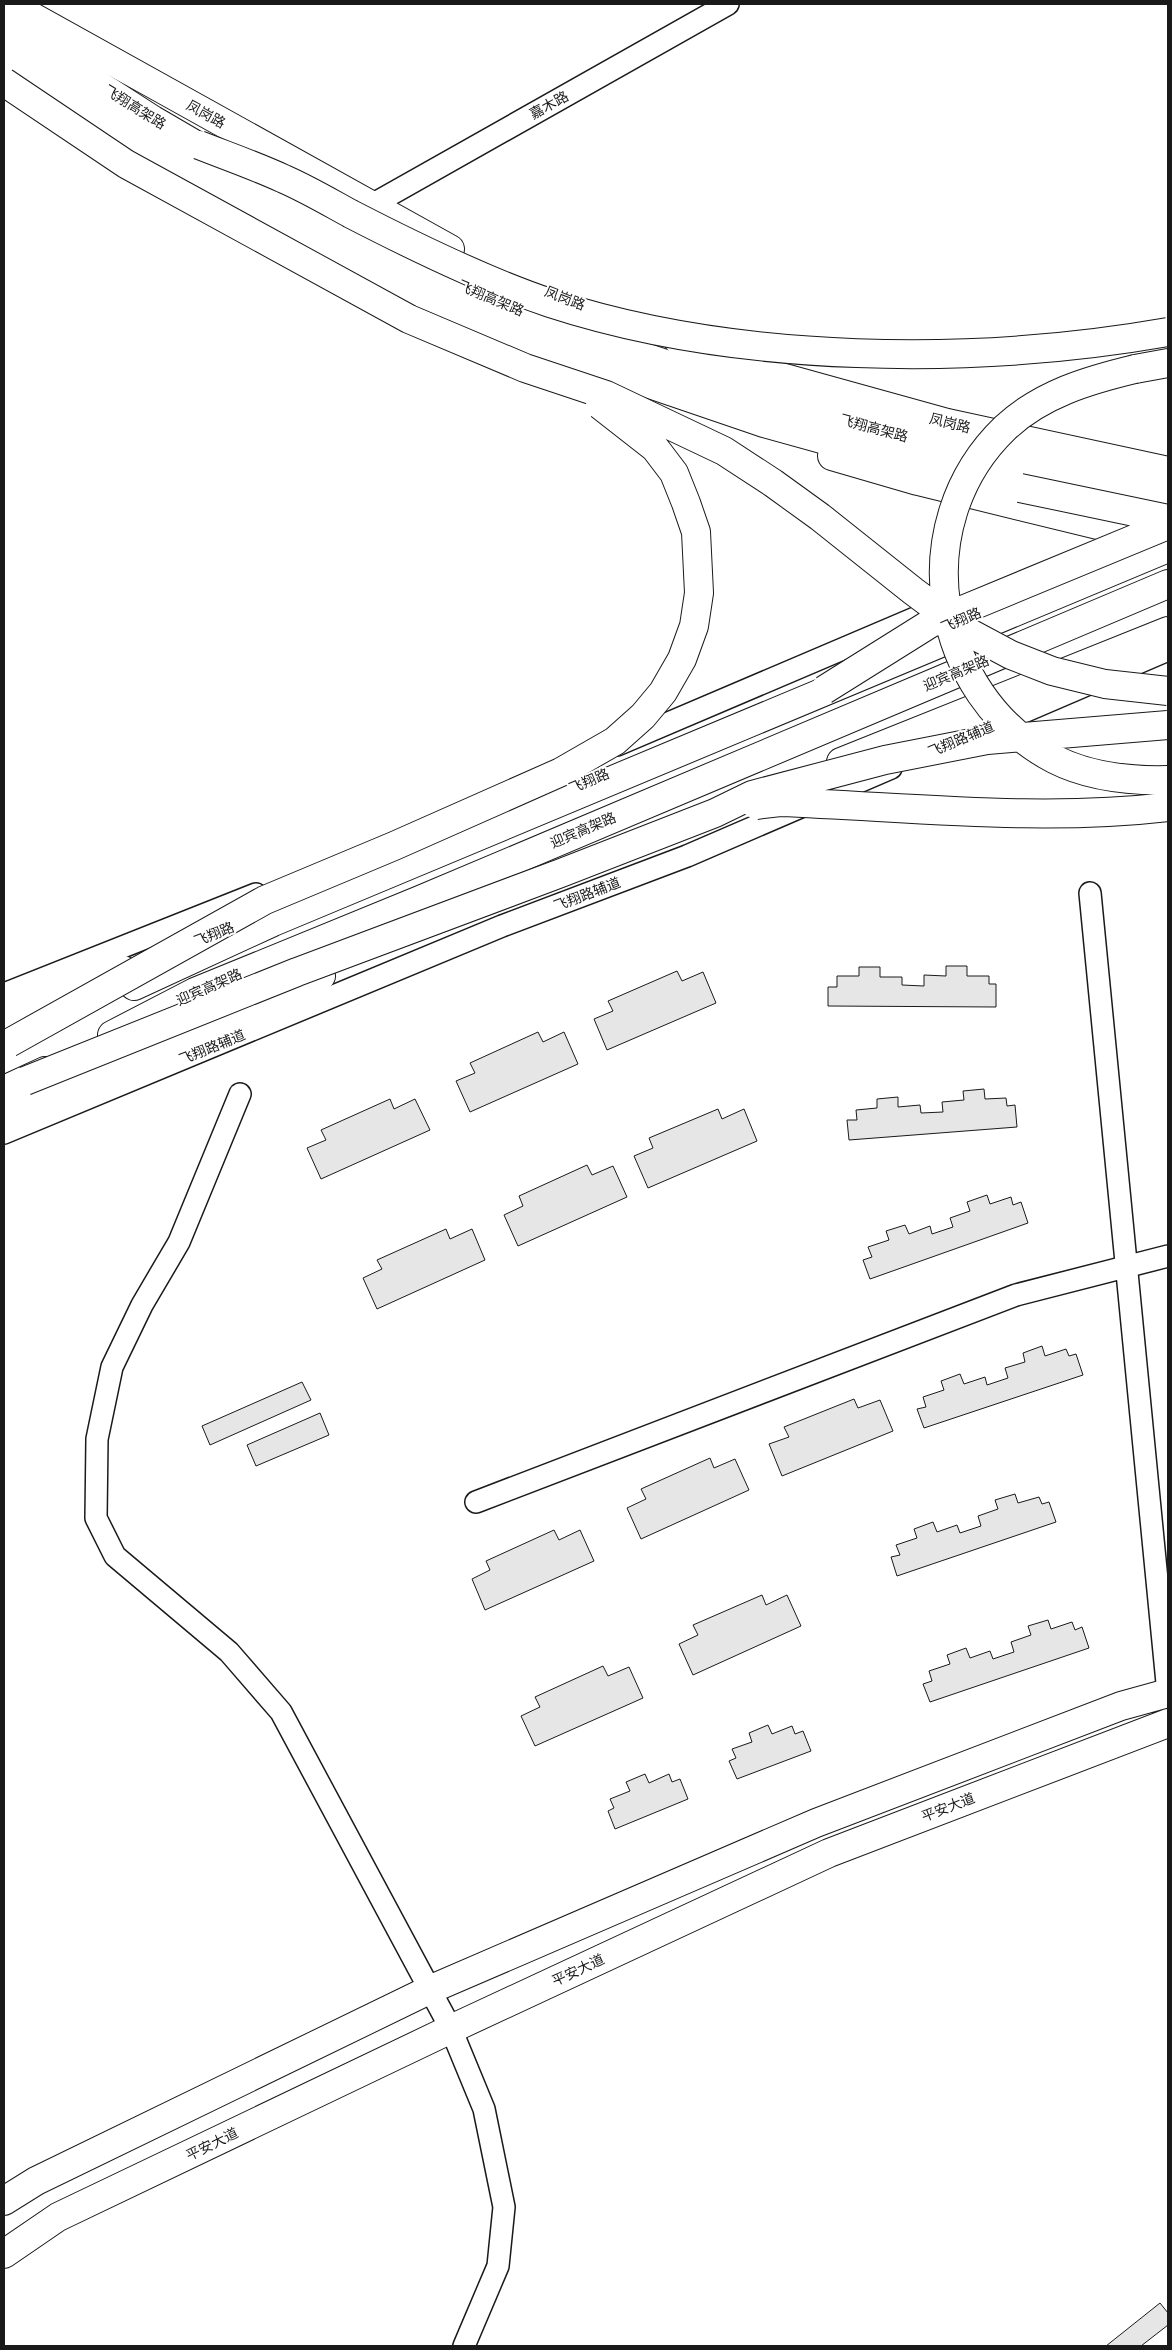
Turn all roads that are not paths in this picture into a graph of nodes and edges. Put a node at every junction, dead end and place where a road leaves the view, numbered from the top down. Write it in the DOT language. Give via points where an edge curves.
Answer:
graph roads {
  1 [pos="12,4"];
  2 [pos="728,4"];
  3 [pos="4,24"];
  4 [pos="4,55"];
  5 [pos="4,82"];
  6 [pos="4,94"];
  7 [pos="199,145"];
  8 [pos="370,206"];
  9 [pos="1168,332"];
  10 [pos="1168,363"];
  11 [pos="525,368"];
  12 [pos="1168,471"];
  13 [pos="1022,476"];
  14 [pos="1168,495"];
  15 [pos="1168,508"];
  16 [pos="1168,519"];
  17 [pos="1118,530"];
  18 [pos="1165,537"];
  19 [pos="1168,584"];
  20 [pos="1168,631"];
  21 [pos="1168,650"];
  22 [pos="1168,691"];
  23 [pos="1168,725"];
  24 [pos="1168,780"];
  25 [pos="1168,807"];
  26 [pos="715,813"];
  27 [pos="1090,893"];
  28 [pos="4,994"];
  29 [pos="4,1016"];
  30 [pos="6,1044"];
  31 [pos="14,1086"];
  32 [pos="240,1094"];
  33 [pos="4,1115"];
  34 [pos="4,1133"];
  35 [pos="1168,1256"];
  36 [pos="1126,1267"];
  37 [pos="476,1502"];
  38 [pos="1168,1693"];
  39 [pos="1168,1723"];
  40 [pos="429,1990"];
  41 [pos="451,2029"];
  42 [pos="4,2201"];
  43 [pos="4,2254"];
  44 [pos="464,2346"];
  1 -- 8 [label="main road, 凤岗路"];
  2 -- 8 [label="street, 嘉木路"];
  3 -- 7 [label="main road, 飞翔高架路" via="153,120"];
  4 -- 13 [label="main road, 飞翔高架路" via="211,183 405,287 510,333 764,423 900,461"];
  5 -- 11 [label="main road, bridge" via="126,164 259,238 410,319"];
  6 -- 17 [label="main road" via="272,246 566,367 743,430 918,480"];
  7 -- 9 [label="main road, bridge" via="285,179 421,248 524,293 609,319 675,333 808,350 910,354 1069,346"];
  7 -- 13 [label="main road, 飞翔高架路, bridge" via="343,231 505,304 600,342 767,398"];
  8 -- 12 [label="main road, 凤岗路" via="482,267 763,372 947,423"];
  10 -- 24 [label="main road, bridge" via="1097,378 1066,389 1006,428 965,482 945,540 943,564 944,599 951,632 961,659 985,700 1000,718 1054,759 1081,769 1140,781"];
  11 -- 22 [label="main road, bridge" via="606,395 724,451 820,516 968,632 1011,655 1052,671 1105,684"];
  11 -- 30 [label="main road, bridge" via="598,404 655,448 674,473 696,532 699,592 694,626 664,692 615,740 561,772 266,900"];
  13 -- 14 [label="main road"];
  13 -- 16 [label="main road, bridge"];
  15 -- 17 [label="street"];
  17 -- 18 [label="main road"];
  17 -- 28 [label="street" via="445,819"];
  18 -- 29 [label="main road, 飞翔路" via="456,838"];
  18 -- 30 [label="main road, bridge" via="931,623 824,690 273,922"];
  19 -- 31 [label="main road, 迎宾高架路, bridge" via="195,992"];
  20 -- 33 [label="main road" via="485,904"];
  21 -- 34 [label="street, 飞翔路辅道" via="687,856 502,926"];
  23 -- 26 [label="main road, bridge" via="987,740 885,760 752,795"];
  25 -- 26 [label="main road, bridge" via="1067,814 990,814 780,802"];
  26 -- 31 [label="main road, bridge" via="296,972"];
  27 -- 36 [label="street"];
  32 -- 40 [label="street" via="179,1242 142,1305 112,1367 97,1439 96,1518 115,1556 229,1652 281,1712"];
  35 -- 36 [label="street"];
  36 -- 37 [label="street" via="1016,1295"];
  36 -- 38 [label="street"];
  38 -- 40 [label="main road" via="1121,1706 816,1823"];
  39 -- 41 [label="main road, 平安大道" via="829,1853"];
  40 -- 41 [label="street"];
  40 -- 42 [label="main road" via="36,2181"];
  41 -- 43 [label="main road, 平安大道" via="58,2217"];
  41 -- 44 [label="street" via="484,2108 504,2208 498,2266"];
}
